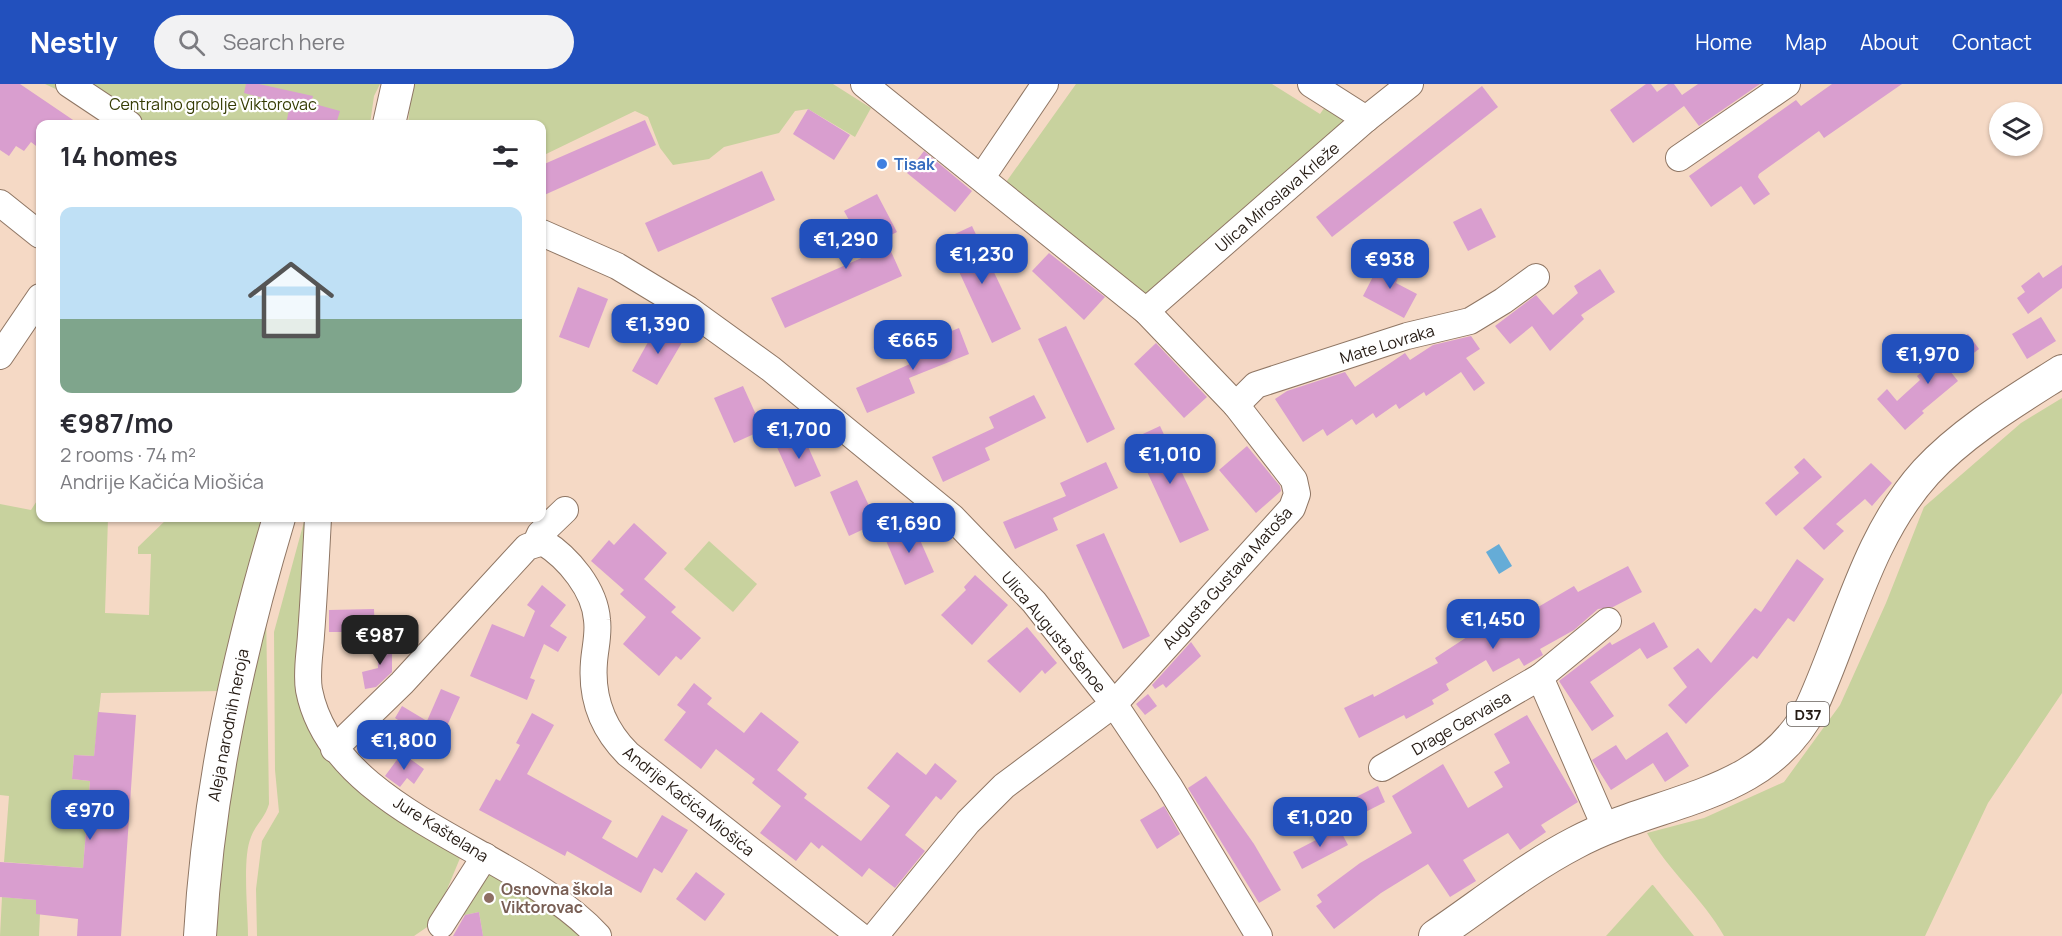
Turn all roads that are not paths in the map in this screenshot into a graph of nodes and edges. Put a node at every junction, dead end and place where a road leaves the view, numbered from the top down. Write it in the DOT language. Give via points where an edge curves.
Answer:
graph roads {
  1 [pos="69,84"];
  2 [pos="398,84"];
  3 [pos="864,84"];
  4 [pos="1045,84"];
  5 [pos="1311,84"];
  6 [pos="1410,84"];
  7 [pos="1787,84"];
  8 [pos="1366,119"];
  9 [pos="123,120"];
  10 [pos="390,120"];
  11 [pos="1679,158"];
  12 [pos="982,177"];
  13 [pos="0,203"];
  14 [pos="36,232"];
  15 [pos="546,235"];
  16 [pos="1536,277"];
  17 [pos="36,303"];
  18 [pos="1146,311"];
  19 [pos="0,356"];
  20 [pos="2062,371"];
  21 [pos="1236,405"];
  22 [pos="565,510"];
  23 [pos="278,522"];
  24 [pos="318,522"];
  25 [pos="536,543"];
  26 [pos="1608,621"];
  27 [pos="1540,677"];
  28 [pos="1114,704"];
  29 [pos="334,749"];
  30 [pos="1383,768"];
  31 [pos="1606,829"];
  32 [pos="485,856"];
  33 [pos="441,925"];
  34 [pos="200,936"];
  35 [pos="598,936"];
  36 [pos="860,936"];
  37 [pos="875,936"];
  38 [pos="1259,936"];
  39 [pos="1435,936"];
  1 -- 9 [label="street"];
  2 -- 10 [label="main road"];
  3 -- 12 [label="street, Augusta Gustava Matoša"];
  4 -- 12 [label="street"];
  5 -- 8 [label="street"];
  6 -- 8 [label="street, Ulica Miroslava Krleže"];
  7 -- 11 [label="street"];
  8 -- 18 [label="street, Ulica Miroslava Krleže"];
  12 -- 18 [label="street, Augusta Gustava Matoša"];
  13 -- 14 [label="street"];
  15 -- 28 [label="street, Ulica Augusta Šenoe" via="616,266 688,309 771,369 952,517 1034,602"];
  16 -- 21 [label="street, Mate Lovraka" via="1470,321 1407,336 1256,385"];
  17 -- 19 [label="street"];
  18 -- 21 [label="street, Augusta Gustava Matoša"];
  20 -- 31 [label="main road, D37" via="1964,437 1928,470 1902,502 1873,555 1812,706 1781,751 1739,779"];
  21 -- 28 [label="street, Augusta Gustava Matoša" via="1294,480 1297,494 1292,508"];
  22 -- 25 [label="street"];
  23 -- 34 [label="main road, Aleja narodnih heroja" via="250,615 219,760"];
  24 -- 29 [label="street, Jure Kaštelana" via="309,687 320,727"];
  25 -- 29 [label="street" via="527,547 402,684"];
  25 -- 36 [label="street, Andrije Kačića Miošića" via="543,542 558,554 587,587 593,601 597,619 595,691 611,737"];
  26 -- 27 [label="street, Drage Gervaisa"];
  27 -- 30 [label="street, Drage Gervaisa"];
  27 -- 31 [label="street"];
  28 -- 37 [label="street" via="1004,786 968,822"];
  28 -- 38 [label="street, Ulica Augusta Šenoe" via="1169,786"];
  29 -- 32 [label="street, Jure Kaštelana" via="362,777 401,806"];
  31 -- 39 [label="main road, D37" via="1548,857"];
  32 -- 33 [label="street"];
  32 -- 35 [label="street, Jure Kaštelana" via="570,911"];
}
